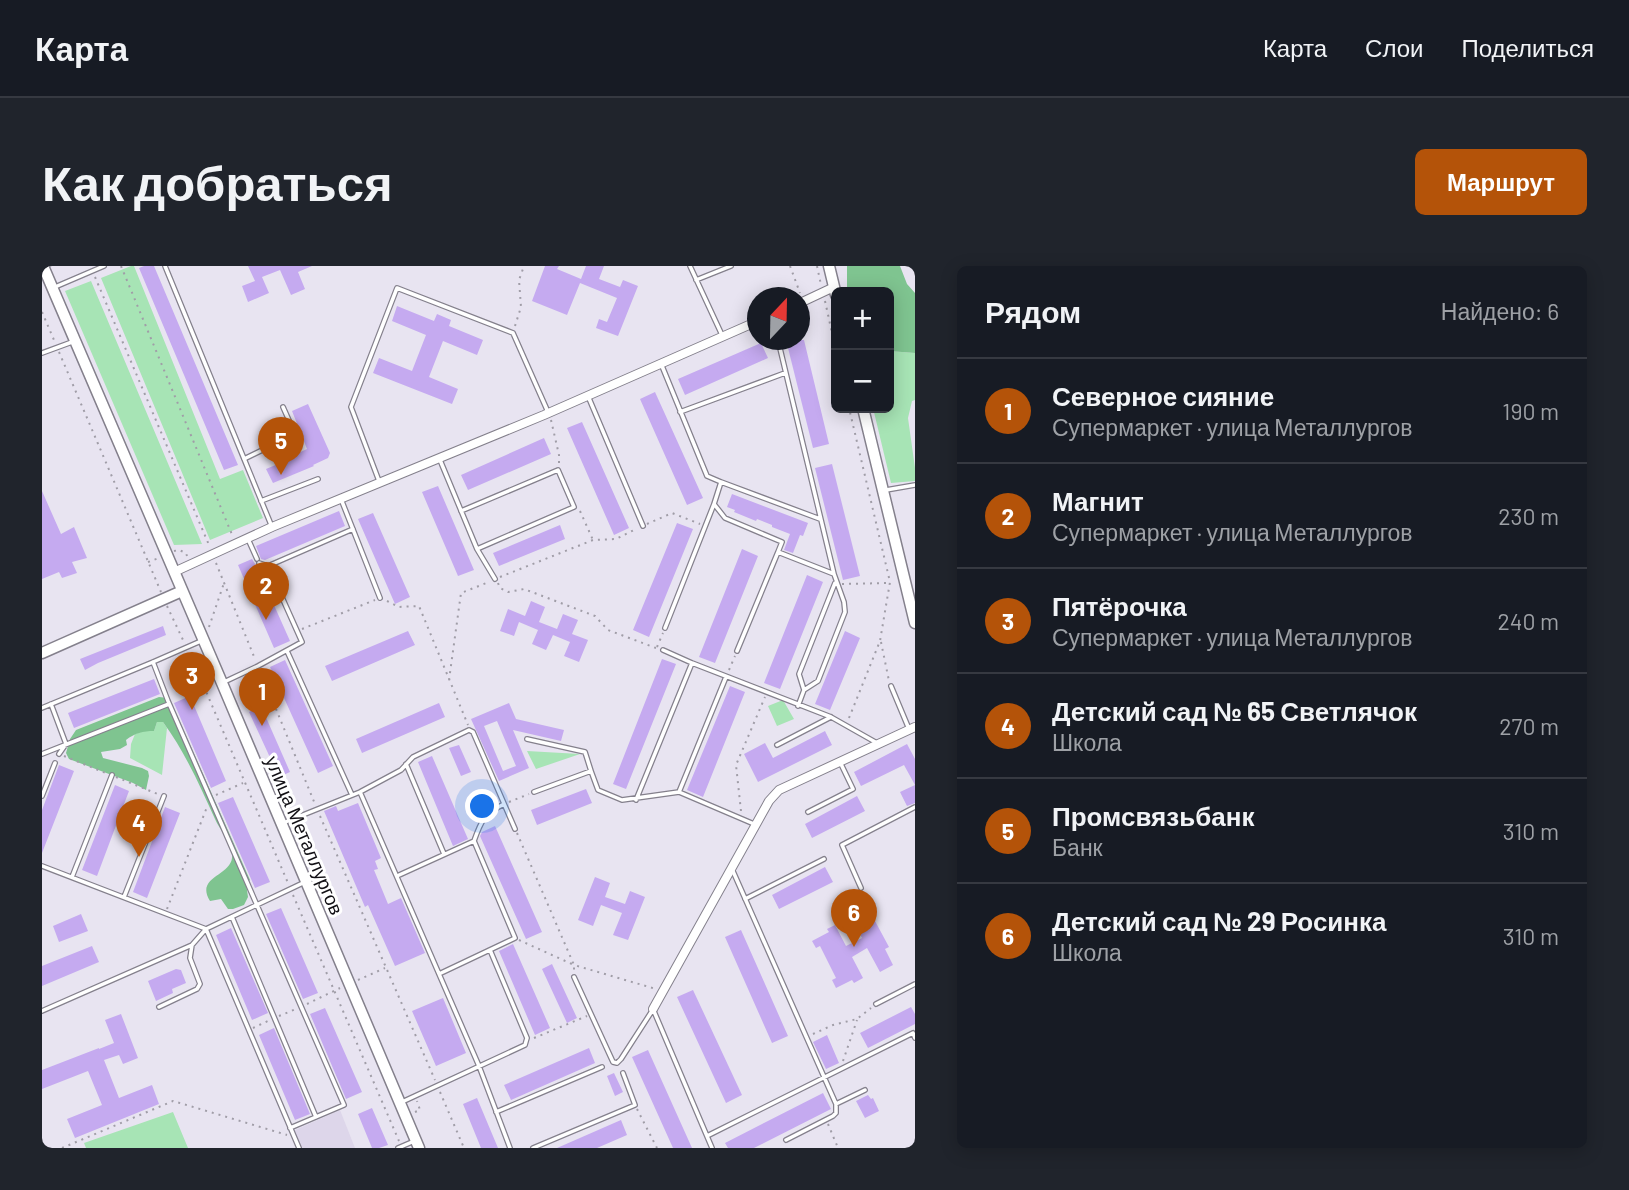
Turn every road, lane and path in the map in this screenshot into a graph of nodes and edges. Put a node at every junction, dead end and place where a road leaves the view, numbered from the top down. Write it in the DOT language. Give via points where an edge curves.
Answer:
graph roads {
  1 [pos="43,266"];
  2 [pos="104,266"];
  3 [pos="121,266"];
  4 [pos="165,266"];
  5 [pos="524,266"];
  6 [pos="690,266"];
  7 [pos="731,266"];
  8 [pos="790,266"];
  9 [pos="817,266"];
  10 [pos="830,266"];
  11 [pos="92,271"];
  12 [pos="696,280"];
  13 [pos="796,287"];
  14 [pos="834,287"];
  15 [pos="52,288"];
  16 [pos="831,291"];
  17 [pos="822,292"];
  18 [pos="810,298"];
  19 [pos="42,312"];
  20 [pos="747,326"];
  21 [pos="513,333"];
  22 [pos="723,337"];
  23 [pos="74,341"];
  24 [pos="58,348"];
  25 [pos="780,350"];
  26 [pos="836,350"];
  27 [pos="42,353"];
  28 [pos="661,364"];
  29 [pos="785,373"];
  30 [pos="588,396"];
  31 [pos="283,407"];
  32 [pos="680,412"];
  33 [pos="549,413"];
  34 [pos="850,413"];
  35 [pos="864,413"];
  36 [pos="244,458"];
  37 [pos="439,458"];
  38 [pos="558,470"];
  39 [pos="318,479"];
  40 [pos="721,482"];
  41 [pos="379,483"];
  42 [pos="915,485"];
  43 [pos="883,490"];
  44 [pos="341,499"];
  45 [pos="261,501"];
  46 [pos="714,504"];
  47 [pos="574,507"];
  48 [pos="461,511"];
  49 [pos="820,519"];
  50 [pos="643,526"];
  51 [pos="705,526"];
  52 [pos="272,527"];
  53 [pos="353,529"];
  54 [pos="248,538"];
  55 [pos="593,540"];
  56 [pos="236,544"];
  57 [pos="477,549"];
  58 [pos="778,552"];
  59 [pos="212,555"];
  60 [pos="268,566"];
  61 [pos="174,572"];
  62 [pos="834,574"];
  63 [pos="495,579"];
  64 [pos="224,583"];
  65 [pos="836,583"];
  66 [pos="890,583"];
  67 [pos="183,591"];
  68 [pos="380,598"];
  69 [pos="164,599"];
  70 [pos="915,623"];
  71 [pos="208,626"];
  72 [pos="665,628"];
  73 [pos="297,631"];
  74 [pos="203,640"];
  75 [pos="880,641"];
  76 [pos="187,648"];
  77 [pos="657,649"];
  78 [pos="663,650"];
  79 [pos="287,651"];
  80 [pos="737,651"];
  81 [pos="42,653"];
  82 [pos="209,654"];
  83 [pos="193,662"];
  84 [pos="153,663"];
  85 [pos="692,663"];
  86 [pos="258,666"];
  87 [pos="726,677"];
  88 [pos="449,680"];
  89 [pos="222,682"];
  90 [pos="891,686"];
  91 [pos="804,690"];
  92 [pos="767,693"];
  93 [pos="51,704"];
  94 [pos="169,704"];
  95 [pos="798,706"];
  96 [pos="42,708"];
  97 [pos="831,718"];
  98 [pos="846,726"];
  99 [pos="912,729"];
  100 [pos="469,730"];
  101 [pos="527,739"];
  102 [pos="66,744"];
  103 [pos="879,744"];
  104 [pos="777,745"];
  105 [pos="42,754"];
  106 [pos="59,754"];
  107 [pos="841,762"];
  108 [pos="55,763"];
  109 [pos="406,764"];
  110 [pos="591,771"];
  111 [pos="112,775"];
  112 [pos="245,782"];
  113 [pos="360,792"];
  114 [pos="534,792"];
  115 [pos="679,792"];
  116 [pos="352,795"];
  117 [pos="42,796"];
  118 [pos="164,796"];
  119 [pos="210,797"];
  120 [pos="636,800"];
  121 [pos="505,804"];
  122 [pos="317,808"];
  123 [pos="914,809"];
  124 [pos="808,812"];
  125 [pos="742,819"];
  126 [pos="281,824"];
  127 [pos="756,825"];
  128 [pos="515,829"];
  129 [pos="474,841"];
  130 [pos="444,854"];
  131 [pos="824,859"];
  132 [pos="42,866"];
  133 [pos="731,867"];
  134 [pos="397,876"];
  135 [pos="72,877"];
  136 [pos="306,882"];
  137 [pos="862,888"];
  138 [pos="291,889"];
  139 [pos="124,897"];
  140 [pos="745,899"];
  141 [pos="257,905"];
  142 [pos="166,913"];
  143 [pos="232,917"];
  144 [pos="206,929"];
  145 [pos="515,938"];
  146 [pos="192,945"];
  147 [pos="491,950"];
  148 [pos="574,965"];
  149 [pos="386,967"];
  150 [pos="439,974"];
  151 [pos="574,977"];
  152 [pos="349,984"];
  153 [pos="915,984"];
  154 [pos="335,991"];
  155 [pos="663,991"];
  156 [pos="876,1004"];
  157 [pos="159,1007"];
  158 [pos="300,1007"];
  159 [pos="653,1009"];
  160 [pos="42,1011"];
  161 [pos="591,1014"];
  162 [pos="275,1018"];
  163 [pos="857,1018"];
  164 [pos="249,1029"];
  165 [pos="806,1038"];
  166 [pos="915,1038"];
  167 [pos="526,1041"];
  168 [pos="479,1066"];
  169 [pos="602,1067"];
  170 [pos="840,1070"];
  171 [pos="623,1073"];
  172 [pos="823,1078"];
  173 [pos="438,1086"];
  174 [pos="865,1090"];
  175 [pos="416,1100"];
  176 [pos="400,1102"];
  177 [pos="836,1104"];
  178 [pos="635,1105"];
  179 [pos="496,1111"];
  180 [pos="406,1116"];
  181 [pos="316,1117"];
  182 [pos="826,1120"];
  183 [pos="391,1122"];
  184 [pos="290,1128"];
  185 [pos="707,1136"];
  186 [pos="294,1138"];
  187 [pos="786,1140"];
  188 [pos="417,1144"];
  189 [pos="400,1147"];
  190 [pos="62,1148"];
  191 [pos="299,1148"];
  192 [pos="464,1148"];
  193 [pos="510,1148"];
  194 [pos="533,1148"];
  195 [pos="657,1148"];
  196 [pos="712,1148"];
  197 [pos="838,1148"];
  1 -- 15 [label="main road, улица Металлургов"];
  2 -- 11 [label="lane"];
  3 -- 56 [label="path"];
  4 -- 36 [label="lane"];
  5 -- 21 [label="path" via="519,280 521,307"];
  6 -- 12 [label="lane"];
  7 -- 12 [label="lane"];
  8 -- 13 [label="path"];
  9 -- 17 [label="path"];
  10 -- 14 [label="main road"];
  11 -- 15 [label="lane"];
  11 -- 59 [label="path"];
  12 -- 22 [label="lane"];
  15 -- 23 [label="main road, улица Металлургов"];
  16 -- 17 [label="street"];
  17 -- 18 [label="street"];
  17 -- 26 [label="path"];
  19 -- 24 [label="path"];
  20 -- 22 [label="street"];
  21 -- 33 [label="lane"];
  21 -- 41 [label="lane" via="397,288 351,407"];
  22 -- 28 [label="street"];
  23 -- 24 [label="lane"];
  23 -- 61 [label="main road, улица Металлургов"];
  24 -- 27 [label="lane"];
  24 -- 69 [label="path"];
  25 -- 29 [label="lane"];
  28 -- 30 [label="street"];
  28 -- 32 [label="lane"];
  29 -- 32 [label="lane"];
  29 -- 49 [label="lane"];
  30 -- 33 [label="street"];
  30 -- 50 [label="lane"];
  31 -- 36 [label="lane" via="295,434"];
  32 -- 40 [label="lane" via="707,476"];
  33 -- 37 [label="street"];
  33 -- 38 [label="path"];
  34 -- 66 [label="path"];
  35 -- 43 [label="main road"];
  36 -- 45 [label="lane"];
  37 -- 41 [label="street"];
  37 -- 48 [label="lane"];
  38 -- 47 [label="lane"];
  38 -- 48 [label="lane"];
  39 -- 45 [label="lane"];
  40 -- 46 [label="lane"];
  40 -- 49 [label="lane"];
  41 -- 44 [label="street"];
  42 -- 43 [label="lane"];
  43 -- 70 [label="main road"];
  44 -- 52 [label="street"];
  44 -- 53 [label="lane"];
  45 -- 52 [label="lane"];
  46 -- 51 [label="lane"];
  46 -- 58 [label="lane" via="725,518 782,542"];
  47 -- 55 [label="path"];
  47 -- 57 [label="lane"];
  48 -- 57 [label="lane"];
  49 -- 62 [label="lane"];
  50 -- 51 [label="path" via="672,513"];
  50 -- 55 [label="path" via="616,539"];
  51 -- 72 [label="lane"];
  52 -- 54 [label="street"];
  53 -- 60 [label="lane"];
  53 -- 68 [label="lane"];
  54 -- 56 [label="street"];
  54 -- 60 [label="lane" via="258,561"];
  55 -- 63 [label="path"];
  56 -- 59 [label="street"];
  57 -- 63 [label="lane"];
  58 -- 62 [label="lane"];
  58 -- 80 [label="lane"];
  59 -- 61 [label="street"];
  59 -- 64 [label="path"];
  60 -- 73 [label="lane"];
  61 -- 67 [label="main road, улица Металлургов"];
  62 -- 65 [label="lane"];
  63 -- 77 [label="path" via="508,592 524,589 595,617 608,630"];
  63 -- 88 [label="path" via="461,593"];
  64 -- 71 [label="path"];
  64 -- 86 [label="path"];
  65 -- 66 [label="path"];
  65 -- 91 [label="lane" via="799,674"];
  65 -- 91 [label="lane" via="845,612 818,681"];
  66 -- 75 [label="path"];
  67 -- 69 [label="main road"];
  67 -- 74 [label="main road, улица Металлургов"];
  68 -- 73 [label="path"];
  68 -- 88 [label="path" via="399,607 419,606"];
  69 -- 76 [label="path"];
  69 -- 81 [label="main road"];
  72 -- 77 [label="path"];
  73 -- 79 [label="lane" via="302,642"];
  74 -- 76 [label="lane"];
  74 -- 82 [label="main road, улица Металлургов"];
  75 -- 90 [label="path"];
  75 -- 98 [label="path"];
  76 -- 83 [label="path"];
  76 -- 84 [label="lane"];
  77 -- 78 [label="path"];
  78 -- 85 [label="lane"];
  79 -- 86 [label="lane"];
  79 -- 116 [label="lane"];
  80 -- 87 [label="path"];
  82 -- 83 [label="path"];
  82 -- 89 [label="main road, улица Металлургов"];
  83 -- 112 [label="path"];
  84 -- 93 [label="lane"];
  84 -- 94 [label="lane"];
  85 -- 87 [label="lane"];
  85 -- 120 [label="lane"];
  86 -- 89 [label="lane"];
  86 -- 122 [label="path"];
  87 -- 92 [label="lane"];
  87 -- 115 [label="lane"];
  88 -- 100 [label="path"];
  89 -- 126 [label="main road, улица Металлургов"];
  90 -- 99 [label="lane"];
  91 -- 95 [label="lane"];
  92 -- 95 [label="lane"];
  92 -- 125 [label="path" via="736,765"];
  93 -- 96 [label="lane"];
  93 -- 102 [label="lane"];
  94 -- 102 [label="lane"];
  94 -- 119 [label="lane"];
  95 -- 97 [label="lane"];
  97 -- 98 [label="lane"];
  97 -- 104 [label="lane"];
  98 -- 103 [label="lane"];
  99 -- 103 [label="street"];
  100 -- 109 [label="lane"];
  100 -- 121 [label="lane"];
  101 -- 110 [label="lane" via="585,752"];
  102 -- 105 [label="lane"];
  102 -- 106 [label="lane"];
  103 -- 107 [label="street"];
  107 -- 124 [label="lane" via="853,789"];
  107 -- 127 [label="street" via="779,790"];
  108 -- 117 [label="lane"];
  109 -- 113 [label="lane"];
  109 -- 130 [label="lane"];
  110 -- 114 [label="lane"];
  110 -- 120 [label="lane" via="598,790 622,800"];
  111 -- 135 [label="lane"];
  112 -- 119 [label="path"];
  112 -- 138 [label="path"];
  113 -- 116 [label="lane"];
  113 -- 134 [label="lane"];
  114 -- 121 [label="path"];
  115 -- 120 [label="lane"];
  115 -- 125 [label="lane"];
  116 -- 122 [label="lane"];
  118 -- 139 [label="lane"];
  119 -- 141 [label="lane"];
  119 -- 142 [label="path"];
  121 -- 128 [label="lane"];
  121 -- 129 [label="lane" via="486,815"];
  122 -- 126 [label="lane"];
  122 -- 149 [label="path"];
  123 -- 137 [label="lane" via="842,845"];
  125 -- 127 [label="lane"];
  126 -- 136 [label="main road, улица Металлургов"];
  127 -- 133 [label="street"];
  128 -- 148 [label="path"];
  129 -- 130 [label="lane"];
  129 -- 145 [label="lane"];
  130 -- 134 [label="lane"];
  131 -- 140 [label="lane"];
  132 -- 135 [label="lane"];
  133 -- 140 [label="lane"];
  133 -- 155 [label="street"];
  134 -- 150 [label="lane"];
  135 -- 139 [label="lane"];
  136 -- 138 [label="lane"];
  136 -- 152 [label="main road, улица Металлургов"];
  138 -- 141 [label="lane"];
  138 -- 154 [label="path"];
  139 -- 142 [label="lane"];
  140 -- 165 [label="lane"];
  141 -- 143 [label="lane"];
  141 -- 158 [label="lane"];
  142 -- 144 [label="lane"];
  143 -- 144 [label="lane"];
  143 -- 162 [label="lane"];
  144 -- 146 [label="lane"];
  144 -- 164 [label="lane"];
  145 -- 147 [label="lane"];
  145 -- 148 [label="path"];
  146 -- 157 [label="lane" via="190,958 200,984"];
  146 -- 160 [label="lane"];
  147 -- 150 [label="lane"];
  147 -- 167 [label="lane"];
  148 -- 155 [label="path"];
  149 -- 152 [label="path"];
  149 -- 173 [label="path"];
  150 -- 168 [label="lane"];
  151 -- 161 [label="lane"];
  152 -- 154 [label="path"];
  152 -- 176 [label="main road, улица Металлургов"];
  153 -- 156 [label="lane"];
  154 -- 158 [label="path"];
  154 -- 183 [label="path"];
  155 -- 159 [label="street"];
  156 -- 163 [label="path"];
  158 -- 162 [label="path"];
  158 -- 181 [label="lane" via="344,1105"];
  159 -- 161 [label="lane" via="617,1063"];
  159 -- 185 [label="lane"];
  161 -- 167 [label="path"];
  162 -- 164 [label="path"];
  162 -- 181 [label="lane"];
  163 -- 165 [label="path"];
  163 -- 170 [label="path"];
  164 -- 184 [label="lane"];
  165 -- 172 [label="lane"];
  166 -- 170 [label="lane" via="913,1033"];
  167 -- 168 [label="lane" via="526,1045"];
  168 -- 173 [label="lane"];
  168 -- 179 [label="lane"];
  169 -- 179 [label="lane"];
  170 -- 172 [label="lane"];
  171 -- 178 [label="lane"];
  172 -- 177 [label="lane"];
  172 -- 185 [label="lane"];
  173 -- 176 [label="lane"];
  173 -- 192 [label="path"];
  174 -- 177 [label="lane"];
  175 -- 180 [label="path" via="420,1110"];
  176 -- 180 [label="main road, улица Металлургов"];
  177 -- 182 [label="lane" via="836,1113"];
  178 -- 194 [label="lane"];
  178 -- 195 [label="path"];
  179 -- 193 [label="lane"];
  180 -- 183 [label="path"];
  180 -- 188 [label="main road, улица Металлургов"];
  181 -- 184 [label="lane"];
  182 -- 187 [label="lane"];
  182 -- 197 [label="path"];
  183 -- 189 [label="path"];
  184 -- 186 [label="lane"];
  185 -- 196 [label="lane"];
  186 -- 190 [label="path" via="173,1101"];
  186 -- 191 [label="lane"];
  188 -- 189 [label="lane"];
}
